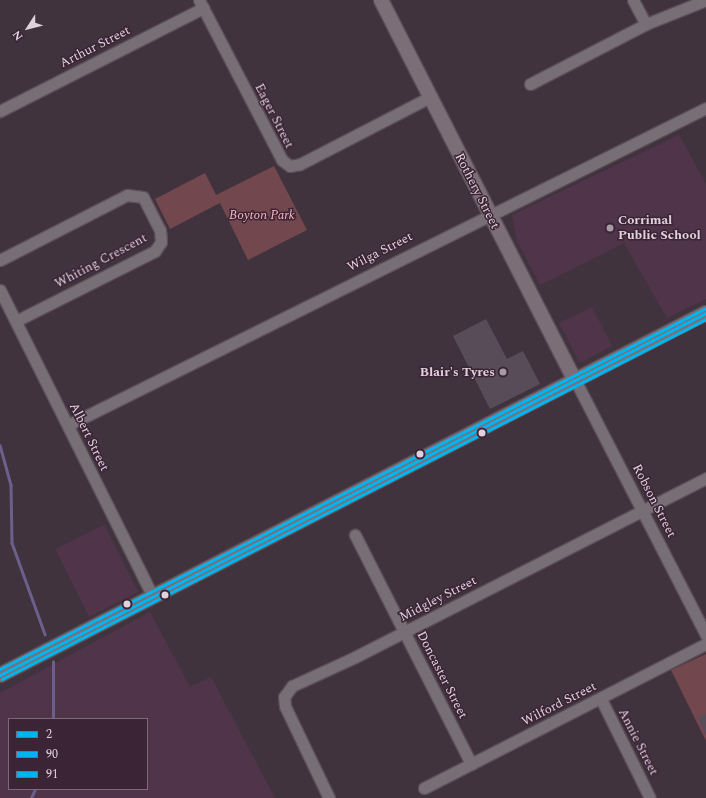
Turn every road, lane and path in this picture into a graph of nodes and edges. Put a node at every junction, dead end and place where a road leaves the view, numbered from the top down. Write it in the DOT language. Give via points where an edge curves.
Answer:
graph roads {
  1 [pos="381,0"];
  2 [pos="633,0"];
  3 [pos="706,0"];
  4 [pos="201,4"];
  5 [pos="646,24"];
  6 [pos="530,84"];
  7 [pos="430,97"];
  8 [pos="706,108"];
  9 [pos="0,111"];
  10 [pos="489,213"];
  11 [pos="0,260"];
  12 [pos="0,290"];
  13 [pos="706,313"];
  14 [pos="16,321"];
  15 [pos="575,380"];
  16 [pos="68,425"];
  17 [pos="706,478"];
  18 [pos="643,510"];
  19 [pos="355,535"];
  20 [pos="153,597"];
  21 [pos="404,632"];
  22 [pos="706,634"];
  23 [pos="706,644"];
  24 [pos="0,675"];
  25 [pos="601,699"];
  26 [pos="471,764"];
  27 [pos="424,788"];
  28 [pos="329,798"];
  29 [pos="650,798"];
  1 -- 7 [label="main road, Rothery Street"];
  2 -- 5 [label="street"];
  3 -- 5 [label="street"];
  4 -- 7 [label="street, Eager Street" via="282,160 290,166 300,164"];
  4 -- 9 [label="street, Arthur Street"];
  5 -- 6 [label="street"];
  7 -- 10 [label="main road, Rothery Street"];
  8 -- 10 [label="street, Wilga Street"];
  10 -- 15 [label="main road, Rothery Street"];
  10 -- 16 [label="street, Wilga Street"];
  11 -- 14 [label="street, Whiting Crescent" via="127,194 143,197 160,230 161,242 154,251"];
  12 -- 14 [label="street, Albert Street"];
  13 -- 15 [label="main road"];
  14 -- 16 [label="street, Albert Street"];
  15 -- 18 [label="street, Robson Street"];
  15 -- 20 [label="main road"];
  16 -- 20 [label="street, Albert Street"];
  17 -- 18 [label="street, Midgley Street"];
  18 -- 21 [label="street, Midgley Street"];
  18 -- 22 [label="street, Robson Street"];
  19 -- 21 [label="street, Doncaster Street"];
  20 -- 24 [label="main road"];
  21 -- 26 [label="street, Doncaster Street"];
  21 -- 28 [label="street, Midgley Street" via="292,686 285,694 285,706"];
  23 -- 25 [label="street, Wilford Street"];
  25 -- 26 [label="street, Wilford Street"];
  25 -- 29 [label="street, Annie Street"];
  26 -- 27 [label="street, Wilford Street"];
}
